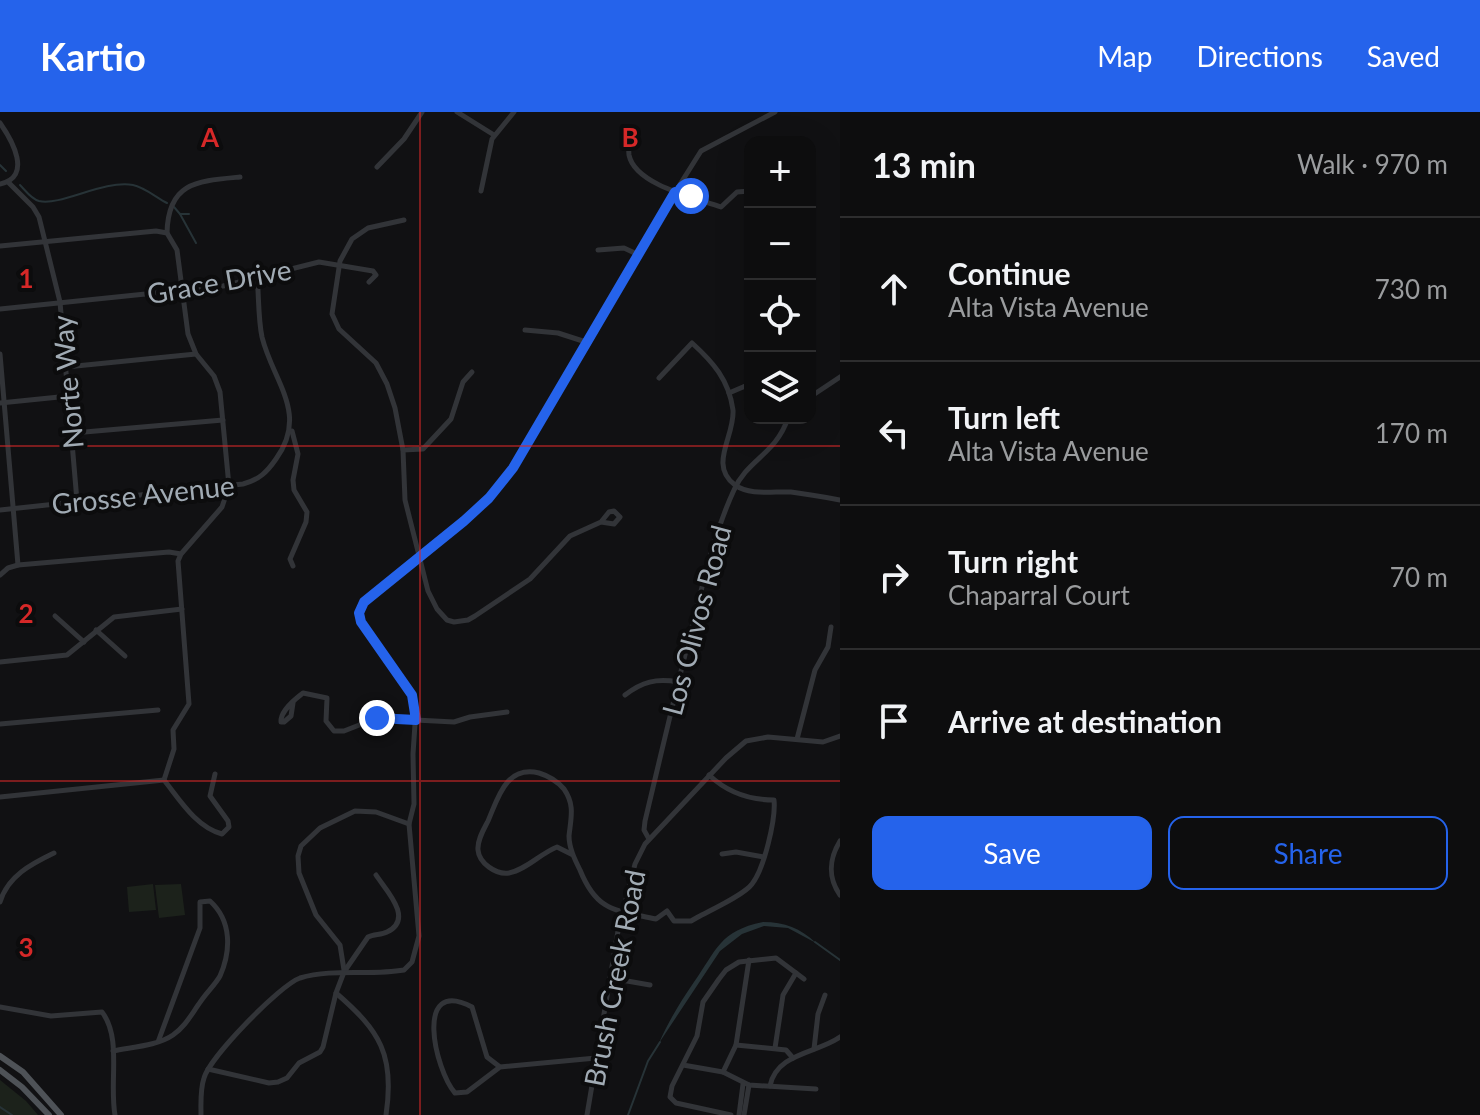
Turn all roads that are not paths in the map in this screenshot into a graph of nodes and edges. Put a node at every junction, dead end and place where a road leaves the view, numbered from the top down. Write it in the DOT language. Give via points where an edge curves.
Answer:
graph roads {
  1 [pos="422,112"];
  2 [pos="457,112"];
  3 [pos="514,112"];
  4 [pos="775,112"];
  5 [pos="762,114"];
  6 [pos="0,123"];
  7 [pos="494,135"];
  8 [pos="631,136"];
  9 [pos="377,167"];
  10 [pos="240,177"];
  11 [pos="8,182"];
  12 [pos="0,184"];
  13 [pos="481,191"];
  14 [pos="744,191"];
  15 [pos="675,192"];
  16 [pos="404,220"];
  17 [pos="167,233"];
  18 [pos="45,242"];
  19 [pos="0,246"];
  20 [pos="598,250"];
  21 [pos="639,255"];
  22 [pos="340,265"];
  23 [pos="257,276"];
  24 [pos="369,282"];
  25 [pos="181,292"];
  26 [pos="60,302"];
  27 [pos="0,309"];
  28 [pos="525,330"];
  29 [pos="589,343"];
  30 [pos="0,354"];
  31 [pos="196,354"];
  32 [pos="66,367"];
  33 [pos="472,372"];
  34 [pos="840,377"];
  35 [pos="659,378"];
  36 [pos="744,387"];
  37 [pos="729,393"];
  38 [pos="816,393"];
  39 [pos="69,396"];
  40 [pos="2,403"];
  41 [pos="223,420"];
  42 [pos="786,424"];
  43 [pos="290,426"];
  44 [pos="73,433"];
  45 [pos="403,450"];
  46 [pos="735,485"];
  47 [pos="229,486"];
  48 [pos="840,500"];
  49 [pos="77,501"];
  50 [pos="14,508"];
  51 [pos="0,510"];
  52 [pos="601,522"];
  53 [pos="181,554"];
  54 [pos="419,556"];
  55 [pos="18,565"];
  56 [pos="293,566"];
  57 [pos="0,575"];
  58 [pos="182,609"];
  59 [pos="55,616"];
  60 [pos="831,627"];
  61 [pos="96,630"];
  62 [pos="84,642"];
  63 [pos="125,656"];
  64 [pos="0,662"];
  65 [pos="678,682"];
  66 [pos="625,695"];
  67 [pos="293,703"];
  68 [pos="158,710"];
  69 [pos="507,712"];
  70 [pos="416,720"];
  71 [pos="0,724"];
  72 [pos="840,736"];
  73 [pos="797,739"];
  74 [pos="215,774"];
  75 [pos="709,775"];
  76 [pos="164,780"];
  77 [pos="0,797"];
  78 [pos="409,824"];
  79 [pos="569,838"];
  80 [pos="649,839"];
  81 [pos="840,841"];
  82 [pos="557,847"];
  83 [pos="54,853"];
  84 [pos="722,854"];
  85 [pos="573,855"];
  86 [pos="764,857"];
  87 [pos="376,875"];
  88 [pos="840,895"];
  89 [pos="0,902"];
  90 [pos="623,912"];
  91 [pos="749,960"];
  92 [pos="344,972"];
  93 [pos="796,973"];
  94 [pos="610,978"];
  95 [pos="804,979"];
  96 [pos="650,985"];
  97 [pos="336,993"];
  98 [pos="825,995"];
  99 [pos="0,1007"];
  100 [pos="840,1037"];
  101 [pos="158,1042"];
  102 [pos="736,1045"];
  103 [pos="775,1048"];
  104 [pos="814,1049"];
  105 [pos="113,1051"];
  106 [pos="0,1056"];
  107 [pos="596,1058"];
  108 [pos="793,1058"];
  109 [pos="683,1065"];
  110 [pos="500,1067"];
  111 [pos="208,1069"];
  112 [pos="0,1070"];
  113 [pos="723,1072"];
  114 [pos="746,1084"];
  115 [pos="770,1086"];
  116 [pos="816,1089"];
  117 [pos="49,1115"];
  118 [pos="61,1115"];
  119 [pos="115,1115"];
  120 [pos="201,1115"];
  121 [pos="386,1115"];
  122 [pos="587,1115"];
  123 [pos="731,1115"];
  124 [pos="742,1115"];
  1 -- 9 [label="street"];
  2 -- 7 [label="street"];
  3 -- 7 [label="street"];
  4 -- 5 [label="street"];
  5 -- 15 [label="street" via="701,151"];
  6 -- 11 [label="street" via="17,157 17,170"];
  7 -- 13 [label="street"];
  8 -- 15 [label="street" via="632,162"];
  10 -- 17 [label="street" via="186,187 169,208"];
  11 -- 12 [label="street"];
  11 -- 18 [label="street, Norte Way" via="33,207"];
  14 -- 15 [label="street" via="721,207"];
  15 -- 21 [label="street"];
  16 -- 22 [label="street" via="359,232"];
  17 -- 18 [label="street"];
  17 -- 25 [label="street" via="177,250"];
  18 -- 19 [label="street"];
  18 -- 26 [label="street, Norte Way"];
  20 -- 21 [label="street" via="624,248"];
  21 -- 29 [label="street"];
  22 -- 23 [label="street, Grace Drive" via="319,262"];
  22 -- 24 [label="street, Grace Drive" via="373,271 376,275"];
  22 -- 45 [label="street" via="332,305 335,322 383,373"];
  23 -- 25 [label="street, Grace Drive"];
  23 -- 43 [label="street" via="262,337 288,403"];
  25 -- 26 [label="street, Grace Drive"];
  25 -- 31 [label="street"];
  26 -- 27 [label="street, Grace Drive"];
  26 -- 32 [label="street, Norte Way"];
  28 -- 29 [label="street"];
  29 -- 54 [label="street" via="513,468 472,513"];
  30 -- 40 [label="street"];
  31 -- 32 [label="street"];
  31 -- 41 [label="street" via="214,376"];
  32 -- 39 [label="street, Norte Way"];
  33 -- 45 [label="street" via="463,382 451,419 423,449"];
  34 -- 38 [label="street"];
  35 -- 37 [label="street" via="692,343 713,361"];
  36 -- 37 [label="street"];
  37 -- 46 [label="street" via="732,426 722,459"];
  39 -- 40 [label="street"];
  39 -- 44 [label="street, Norte Way"];
  40 -- 50 [label="street"];
  41 -- 44 [label="street"];
  41 -- 47 [label="street"];
  42 -- 46 [label="street, Los Olivos Road" via="778,442"];
  43 -- 47 [label="street, Grosse Avenue" via="278,457 264,474"];
  43 -- 56 [label="street" via="298,454 294,490 307,512 290,559"];
  44 -- 49 [label="street, Norte Way"];
  45 -- 54 [label="street" via="405,500"];
  46 -- 48 [label="street"];
  46 -- 65 [label="street, Los Olivos Road" via="707,567"];
  47 -- 49 [label="street, Grosse Avenue"];
  47 -- 53 [label="street" via="222,507"];
  49 -- 50 [label="street, Grosse Avenue"];
  50 -- 51 [label="street, Grosse Avenue"];
  50 -- 55 [label="street"];
  52 -- 54 [label="street" via="570,536 523,584 460,622 447,620 437,609"];
  53 -- 55 [label="street"];
  53 -- 58 [label="street"];
  54 -- 70 [label="street" via="372,594 359,613 412,695"];
  55 -- 57 [label="street"];
  58 -- 61 [label="street" via="114,617"];
  58 -- 76 [label="street" via="189,704 173,730 174,749"];
  59 -- 62 [label="street"];
  60 -- 73 [label="street"];
  61 -- 62 [label="street"];
  61 -- 63 [label="street"];
  62 -- 64 [label="street" via="67,655"];
  65 -- 66 [label="street" via="650,681"];
  65 -- 80 [label="street, Los Olivos Road" via="645,821"];
  67 -- 70 [label="street" via="303,693 327,698 326,721 334,731 377,718"];
  68 -- 71 [label="street"];
  69 -- 70 [label="street" via="454,722"];
  70 -- 78 [label="street"];
  72 -- 73 [label="street, Brush Creek Road" via="823,742"];
  73 -- 75 [label="street, Brush Creek Road" via="751,739"];
  74 -- 76 [label="street" via="210,796 229,827 222,834 185,808"];
  75 -- 80 [label="street, Brush Creek Road"];
  75 -- 86 [label="street" via="732,793 774,800"];
  76 -- 77 [label="street"];
  78 -- 92 [label="street" via="419,930 412,962 393,972"];
  78 -- 92 [label="street" via="355,811 320,828 301,846 299,873 316,915 340,945"];
  79 -- 82 [label="street"];
  79 -- 82 [label="street" via="572,804 561,785 535,772 513,775 479,842 480,857 493,869 511,873"];
  79 -- 85 [label="street"];
  80 -- 90 [label="street, Brush Creek Road" via="635,864"];
  81 -- 88 [label="street" via="831,873"];
  82 -- 85 [label="street"];
  83 -- 89 [label="street" via="19,873"];
  84 -- 86 [label="street"];
  85 -- 90 [label="street" via="595,899"];
  86 -- 90 [label="street" via="751,886 691,921 674,921 667,911 656,919"];
  87 -- 92 [label="street" via="394,898 398,918 388,932 368,937"];
  90 -- 94 [label="street, Brush Creek Road"];
  91 -- 93 [label="street" via="776,958"];
  91 -- 102 [label="street"];
  91 -- 109 [label="street" via="726,970 703,1002 697,1036"];
  92 -- 97 [label="street"];
  92 -- 111 [label="street" via="289,983 242,1027"];
  93 -- 95 [label="street"];
  93 -- 103 [label="street" via="783,995"];
  94 -- 96 [label="street"];
  94 -- 107 [label="street, Brush Creek Road"];
  97 -- 111 [label="street" via="320,1052 299,1063 287,1078 269,1083"];
  97 -- 121 [label="street" via="369,1023 385,1053"];
  98 -- 104 [label="street"];
  99 -- 105 [label="street" via="51,1016 102,1012 112,1029"];
  100 -- 104 [label="street"];
  101 -- 101 [label="street" via="187,1023 223,968 228,935 210,901 200,902 200,928"];
  101 -- 105 [label="street"];
  102 -- 103 [label="street"];
  102 -- 113 [label="street"];
  103 -- 108 [label="street"];
  104 -- 108 [label="street"];
  105 -- 119 [label="street"];
  106 -- 118 [label="main road" via="23,1072"];
  107 -- 110 [label="street"];
  107 -- 122 [label="street, Brush Creek Road"];
  108 -- 115 [label="street" via="772,1076"];
  109 -- 113 [label="street"];
  109 -- 123 [label="street" via="672,1086 672,1100"];
  110 -- 110 [label="street" via="487,1057 472,1007 458,1000 439,1005 432,1022 445,1082 455,1093 467,1092"];
  111 -- 120 [label="street"];
  112 -- 117 [label="main road"];
  113 -- 114 [label="street"];
  114 -- 115 [label="street"];
  114 -- 124 [label="street"];
  115 -- 116 [label="street"];
}
